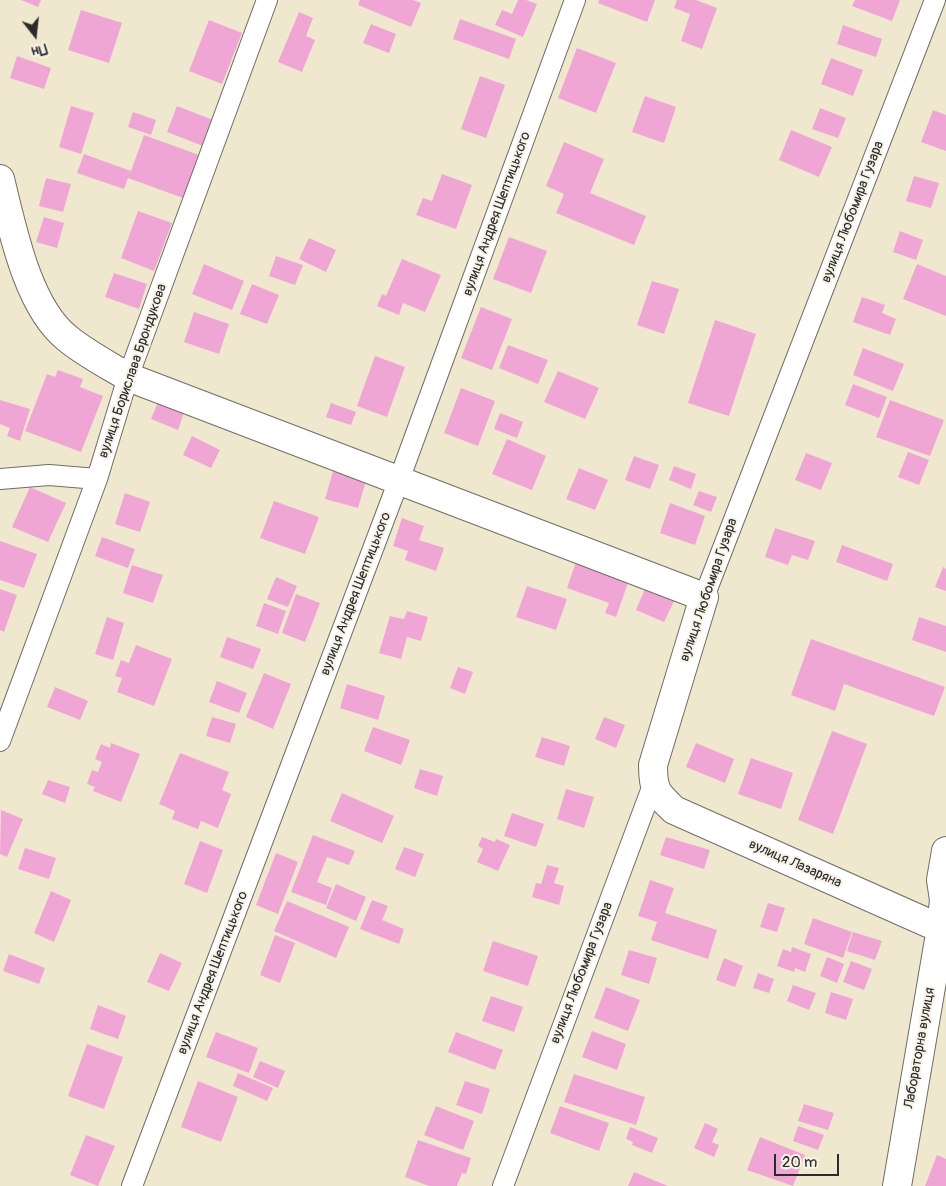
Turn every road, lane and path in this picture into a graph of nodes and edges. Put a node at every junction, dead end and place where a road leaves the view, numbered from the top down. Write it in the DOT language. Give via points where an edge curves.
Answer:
graph roads {
  1 [pos="267,0"];
  2 [pos="575,0"];
  3 [pos="935,0"];
  4 [pos="1,188"];
  5 [pos="128,377"];
  6 [pos="0,479"];
  7 [pos="97,479"];
  8 [pos="399,480"];
  9 [pos="704,597"];
  10 [pos="0,742"];
  11 [pos="653,785"];
  12 [pos="946,851"];
  13 [pos="943,930"];
  14 [pos="132,1186"];
  15 [pos="503,1186"];
  16 [pos="897,1186"];
  1 -- 5 [label="street, вулиця Борислава Брондукова"];
  2 -- 8 [label="street, вулиця Андрея Шептицького"];
  3 -- 9 [label="street, вулиця Любомира Гузара"];
  4 -- 5 [label="street" via="27,275 41,306 66,338"];
  5 -- 7 [label="street, вулиця Борислава Брондукова"];
  5 -- 8 [label="street"];
  6 -- 7 [label="street" via="49,475"];
  7 -- 10 [label="street, вулиця Борислава Брондукова"];
  8 -- 9 [label="street"];
  8 -- 14 [label="street, вулиця Андрея Шептицького"];
  9 -- 11 [label="street, вулиця Любомира Гузара" via="657,748"];
  11 -- 13 [label="street, вулиця Лазаряна" via="674,810"];
  11 -- 15 [label="street, вулиця Любомира Гузара"];
  12 -- 13 [label="street, Лабораторна вулиця" via="941,880"];
  13 -- 16 [label="street, Лабораторна вулиця"];
}
